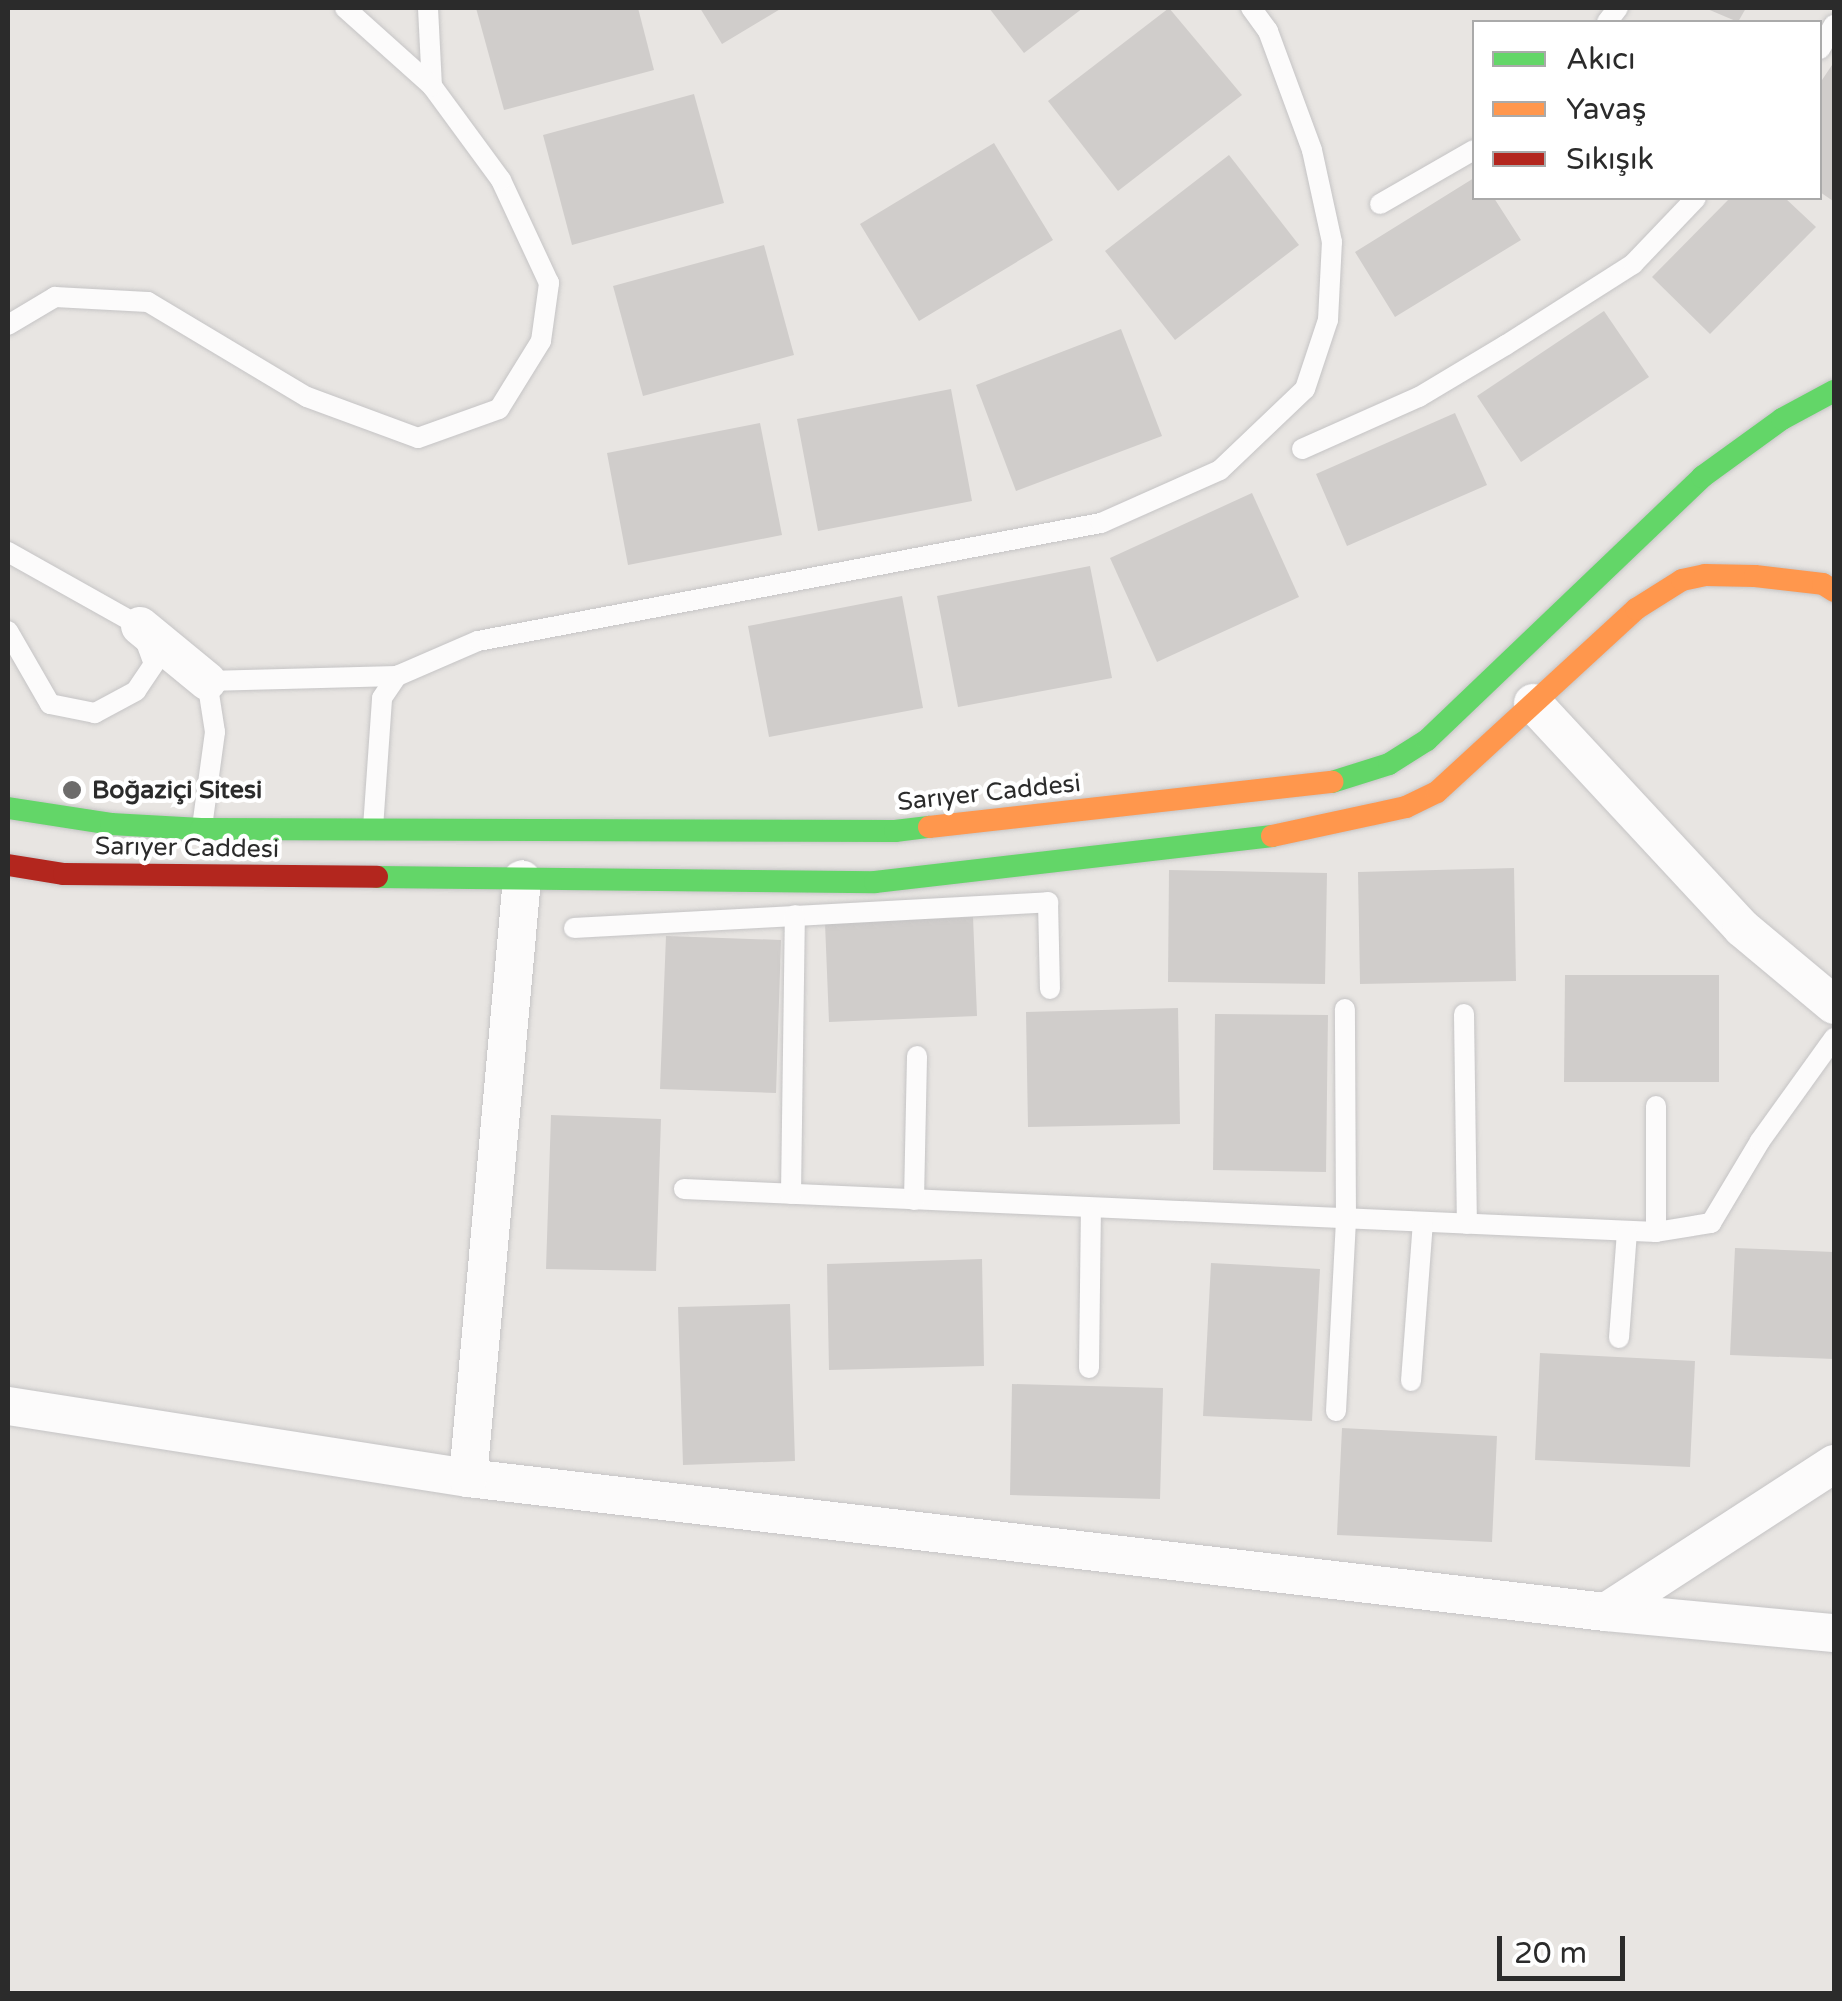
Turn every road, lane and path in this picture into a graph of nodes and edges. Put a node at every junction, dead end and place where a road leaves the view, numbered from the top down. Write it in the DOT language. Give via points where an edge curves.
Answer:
graph roads {
  1 [pos="345,8"];
  2 [pos="428,8"];
  3 [pos="1251,8"];
  4 [pos="432,86"];
  5 [pos="1472,151"];
  6 [pos="1694,200"];
  7 [pos="1380,204"];
  8 [pos="8,325"];
  9 [pos="1834,392"];
  10 [pos="1302,449"];
  11 [pos="8,552"];
  12 [pos="1834,591"];
  13 [pos="140,626"];
  14 [pos="8,631"];
  15 [pos="397,676"];
  16 [pos="208,681"];
  17 [pos="1533,703"];
  18 [pos="8,808"];
  19 [pos="201,829"];
  20 [pos="373,830"];
  21 [pos="8,866"];
  22 [pos="522,879"];
  23 [pos="794,914"];
  24 [pos="574,928"];
  25 [pos="1050,989"];
  26 [pos="1834,1005"];
  27 [pos="1345,1008"];
  28 [pos="1464,1014"];
  29 [pos="1834,1038"];
  30 [pos="917,1056"];
  31 [pos="1656,1106"];
  32 [pos="684,1189"];
  33 [pos="791,1194"];
  34 [pos="914,1200"];
  35 [pos="1091,1208"];
  36 [pos="1346,1219"];
  37 [pos="1423,1222"];
  38 [pos="1468,1224"];
  39 [pos="1627,1232"];
  40 [pos="1656,1232"];
  41 [pos="1619,1338"];
  42 [pos="1089,1368"];
  43 [pos="1412,1381"];
  44 [pos="8,1406"];
  45 [pos="1336,1411"];
  46 [pos="1834,1464"];
  47 [pos="468,1478"];
  48 [pos="1606,1612"];
  49 [pos="1834,1633"];
  1 -- 4 [label="lane"];
  2 -- 4 [label="lane"];
  3 -- 15 [label="lane" via="1268,31 1312,150 1332,242 1328,320 1305,389 1220,470 1101,523 478,641"];
  4 -- 8 [label="lane" via="501,180 549,282 541,341 498,409 418,438 307,397 148,302 55,297"];
  5 -- 7 [label="lane"];
  6 -- 10 [label="lane" via="1633,264 1506,346 1418,397"];
  9 -- 20 [label="main road, Sarıyer Caddesi" via="1702,478 1427,740 1389,764 1336,782 895,832"];
  11 -- 13 [label="lane"];
  12 -- 17 [label="main road, Sarıyer Caddesi" via="1824,584 1755,576 1682,580 1636,608"];
  13 -- 14 [label="lane" via="154,664 136,691 96,713 50,704"];
  13 -- 16 [label="street"];
  15 -- 16 [label="lane"];
  15 -- 20 [label="lane" via="382,698"];
  16 -- 19 [label="lane" via="215,732"];
  17 -- 22 [label="main road, Sarıyer Caddesi" via="1437,792 1406,807 1306,832 875,882"];
  17 -- 26 [label="street" via="1742,928"];
  18 -- 19 [label="main road, Sarıyer Caddesi"];
  19 -- 20 [label="main road, Sarıyer Caddesi"];
  21 -- 22 [label="main road, Sarıyer Caddesi" via="64,874"];
  22 -- 47 [label="street"];
  23 -- 24 [label="lane"];
  23 -- 25 [label="lane" via="1048,902"];
  23 -- 33 [label="lane"];
  27 -- 36 [label="lane"];
  28 -- 38 [label="lane"];
  29 -- 40 [label="lane" via="1711,1223"];
  30 -- 34 [label="lane"];
  31 -- 40 [label="lane"];
  32 -- 33 [label="lane"];
  33 -- 34 [label="lane"];
  34 -- 35 [label="lane"];
  35 -- 36 [label="lane"];
  35 -- 42 [label="lane"];
  36 -- 37 [label="lane"];
  36 -- 45 [label="lane"];
  37 -- 38 [label="lane"];
  37 -- 43 [label="lane"];
  38 -- 39 [label="lane"];
  39 -- 40 [label="lane"];
  39 -- 41 [label="lane"];
  44 -- 47 [label="street"];
  46 -- 48 [label="street"];
  47 -- 48 [label="street"];
  48 -- 49 [label="street"];
}
